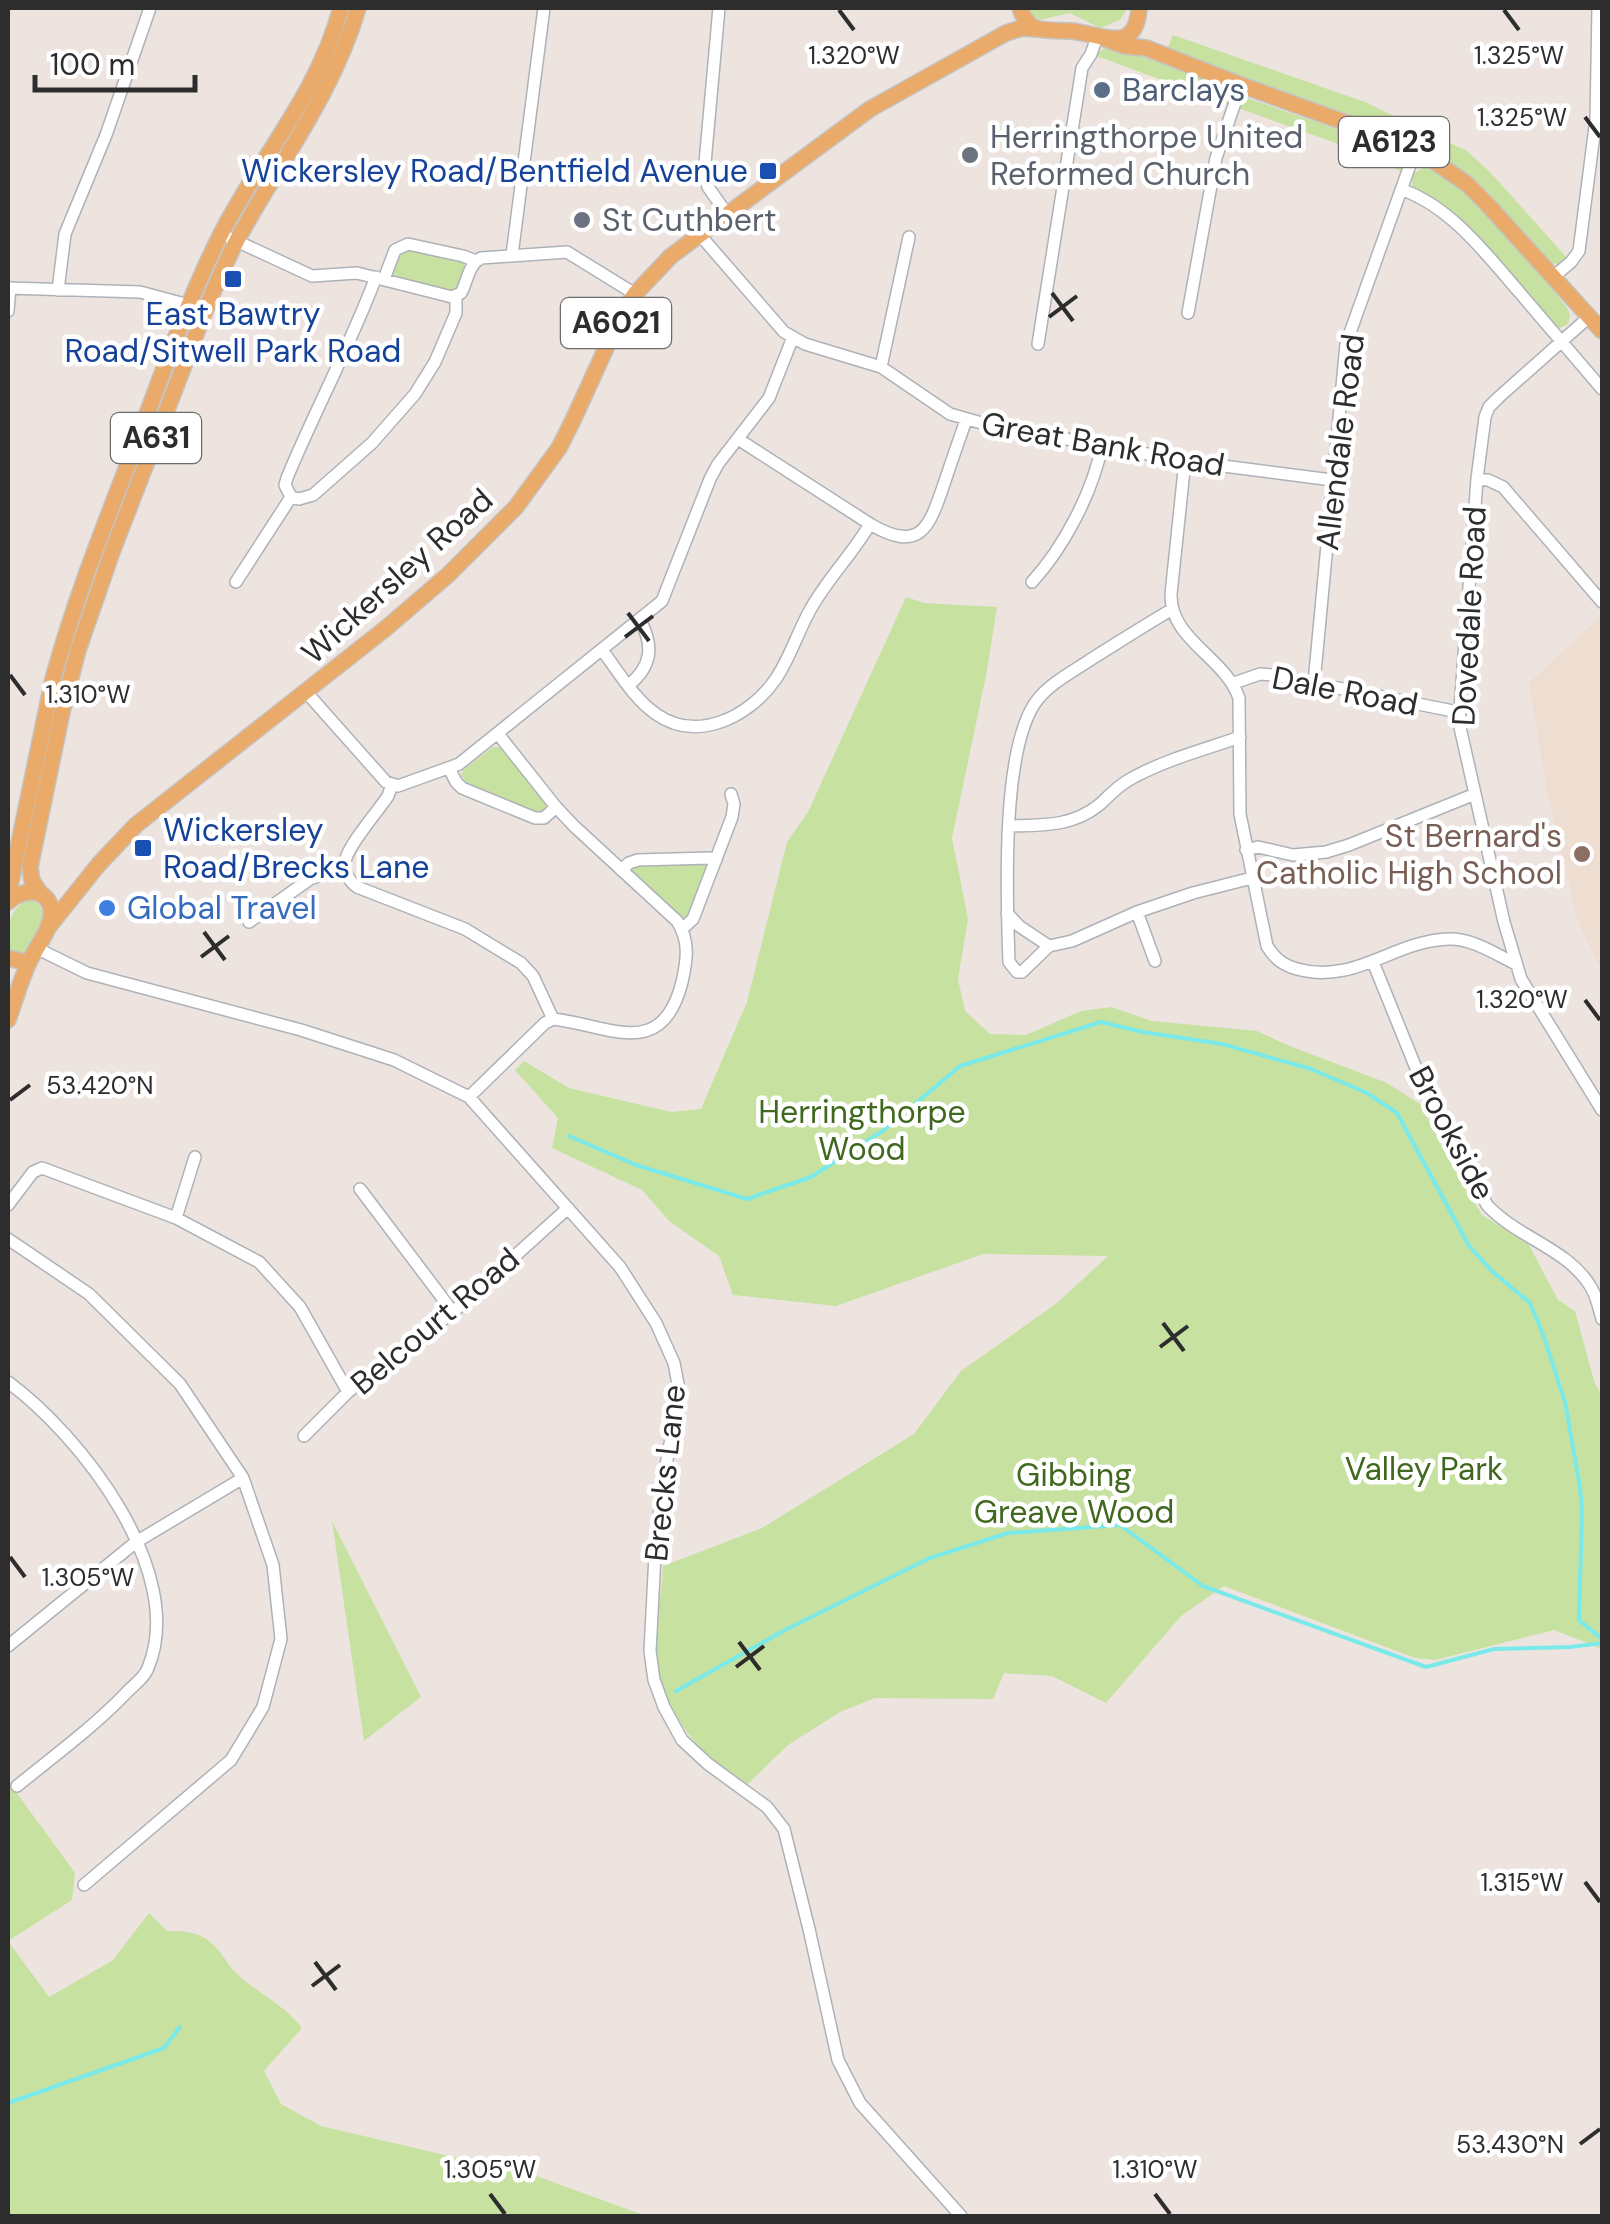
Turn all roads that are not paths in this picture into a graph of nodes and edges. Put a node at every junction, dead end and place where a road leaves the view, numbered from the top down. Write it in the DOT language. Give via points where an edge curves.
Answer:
graph roads {
  1 [pos="150,8"];
  2 [pos="342,8"];
  3 [pos="358,8"];
  4 [pos="544,8"];
  5 [pos="719,8"];
  6 [pos="1018,8"];
  7 [pos="1598,8"];
  8 [pos="1139,11"];
  9 [pos="1036,29"];
  10 [pos="1006,33"];
  11 [pos="1101,38"];
  12 [pos="1146,48"];
  13 [pos="1240,86"];
  14 [pos="1415,151"];
  15 [pos="1402,190"];
  16 [pos="727,214"];
  17 [pos="700,235"];
  18 [pos="909,237"];
  19 [pos="229,238"];
  20 [pos="512,255"];
  21 [pos="476,261"];
  22 [pos="1553,277"];
  23 [pos="380,278"];
  24 [pos="9,288"];
  25 [pos="58,290"];
  26 [pos="635,294"];
  27 [pos="456,296"];
  28 [pos="197,308"];
  29 [pos="8,311"];
  30 [pos="1188,313"];
  31 [pos="1589,317"];
  32 [pos="1602,332"];
  33 [pos="793,337"];
  34 [pos="1562,342"];
  35 [pos="1038,344"];
  36 [pos="880,367"];
  37 [pos="1602,389"];
  38 [pos="966,420"];
  39 [pos="738,439"];
  40 [pos="1102,445"];
  41 [pos="1184,461"];
  42 [pos="1476,478"];
  43 [pos="1332,480"];
  44 [pos="291,497"];
  45 [pos="870,524"];
  46 [pos="236,582"];
  47 [pos="1032,582"];
  48 [pos="1602,602"];
  49 [pos="1171,610"];
  50 [pos="640,620"];
  51 [pos="602,650"];
  52 [pos="1314,682"];
  53 [pos="1234,683"];
  54 [pos="628,684"];
  55 [pos="307,693"];
  56 [pos="1458,712"];
  57 [pos="498,734"];
  58 [pos="1240,737"];
  59 [pos="449,768"];
  60 [pos="392,785"];
  61 [pos="731,794"];
  62 [pos="1475,794"];
  63 [pos="556,807"];
  64 [pos="1008,826"];
  65 [pos="1246,850"];
  66 [pos="716,860"];
  67 [pos="99,864"];
  68 [pos="344,867"];
  69 [pos="621,870"];
  70 [pos="1252,878"];
  71 [pos="43,895"];
  72 [pos="8,899"];
  73 [pos="1137,912"];
  74 [pos="262,913"];
  75 [pos="1007,914"];
  76 [pos="249,922"];
  77 [pos="270,926"];
  78 [pos="48,929"];
  79 [pos="682,930"];
  80 [pos="1049,946"];
  81 [pos="32,955"];
  82 [pos="8,958"];
  83 [pos="1154,960"];
  84 [pos="1374,962"];
  85 [pos="1516,964"];
  86 [pos="553,1019"];
  87 [pos="8,1020"];
  88 [pos="469,1097"];
  89 [pos="1602,1110"];
  90 [pos="195,1157"];
  91 [pos="360,1189"];
  92 [pos="8,1205"];
  93 [pos="568,1208"];
  94 [pos="176,1218"];
  95 [pos="8,1239"];
  96 [pos="453,1312"];
  97 [pos="1602,1318"];
  98 [pos="8,1382"];
  99 [pos="348,1392"];
  100 [pos="304,1436"];
  101 [pos="243,1478"];
  102 [pos="136,1542"];
  103 [pos="8,1646"];
  104 [pos="17,1786"];
  105 [pos="84,1885"];
  106 [pos="961,2216"];
  1 -- 25 [label="street" via="65,234"];
  2 -- 19 [label="main road, A631" via="311,85"];
  3 -- 19 [label="main road, A631" via="323,96"];
  4 -- 20 [label="street"];
  5 -- 16 [label="street" via="704,174"];
  6 -- 9 [label="main road"];
  6 -- 10 [label="main road"];
  7 -- 22 [label="street" via="1596,119 1579,251"];
  8 -- 11 [label="main road" via="1126,36"];
  8 -- 12 [label="main road"];
  9 -- 10 [label="main road, Wickersley Road / A6021"];
  9 -- 11 [label="main road, A6021"];
  10 -- 16 [label="main road, Wickersley Road / A6021" via="870,109"];
  11 -- 12 [label="main road, A6123"];
  11 -- 35 [label="street" via="1082,68"];
  12 -- 13 [label="main road, A6123"];
  13 -- 14 [label="main road, A6123"];
  13 -- 30 [label="street" via="1216,158"];
  14 -- 15 [label="street, Allendale Road"];
  14 -- 22 [label="main road, A6123" via="1467,184"];
  15 -- 34 [label="street" via="1469,236"];
  15 -- 43 [label="street, Allendale Road" via="1346,344"];
  16 -- 17 [label="main road, Wickersley Road / A6021"];
  17 -- 26 [label="main road, Wickersley Road / A6021"];
  17 -- 33 [label="street, Great Bank Road"];
  18 -- 36 [label="street"];
  19 -- 23 [label="street" via="312,276 357,272"];
  19 -- 28 [label="main road, A631"];
  20 -- 21 [label="street"];
  20 -- 26 [label="street" via="567,252"];
  21 -- 23 [label="street" via="408,244 395,250"];
  21 -- 27 [label="street"];
  22 -- 31 [label="main road, A6123"];
  23 -- 27 [label="street"];
  23 -- 44 [label="street" via="286,478"];
  24 -- 25 [label="street"];
  24 -- 29 [label="street"];
  25 -- 28 [label="street" via="140,292"];
  26 -- 55 [label="main road, Wickersley Road / A6021" via="558,448 516,508 448,575"];
  27 -- 44 [label="street" via="456,313 414,394 336,476 307,498"];
  28 -- 71 [label="main road, A631" via="78,650 30,868"];
  28 -- 72 [label="main road, A631" via="98,542 62,646"];
  31 -- 32 [label="main road, A6123"];
  31 -- 34 [label="street, Dovedale Road"];
  33 -- 36 [label="street, Great Bank Road"];
  33 -- 39 [label="street" via="769,398"];
  34 -- 37 [label="street"];
  34 -- 42 [label="street, Dovedale Road" via="1490,407"];
  36 -- 38 [label="street, Great Bank Road"];
  38 -- 40 [label="street, Great Bank Road"];
  38 -- 45 [label="street" via="926,528 902,538"];
  39 -- 45 [label="street"];
  39 -- 50 [label="street" via="710,479 666,593"];
  40 -- 41 [label="street, Great Bank Road"];
  40 -- 47 [label="street" via="1070,526"];
  41 -- 43 [label="street, Great Bank Road"];
  41 -- 49 [label="street"];
  42 -- 48 [label="street" via="1503,487"];
  42 -- 56 [label="street, Dovedale Road"];
  43 -- 52 [label="street, Allendale Road"];
  44 -- 46 [label="street"];
  45 -- 54 [label="street" via="810,610 778,676 742,712 710,726 682,725 656,714"];
  49 -- 53 [label="street"];
  49 -- 64 [label="street" via="1037,700 1019,743"];
  50 -- 51 [label="street"];
  50 -- 54 [label="street" via="647,662"];
  51 -- 54 [label="street"];
  51 -- 57 [label="street"];
  52 -- 53 [label="street, Dale Road" via="1260,674"];
  52 -- 56 [label="street, Dale Road"];
  53 -- 58 [label="street"];
  55 -- 60 [label="street"];
  55 -- 67 [label="main road, Wickersley Road / A6021" via="136,825"];
  56 -- 62 [label="street, Dovedale Road"];
  57 -- 59 [label="street"];
  57 -- 63 [label="street"];
  58 -- 64 [label="street" via="1139,774 1083,816 1054,825"];
  58 -- 65 [label="street" via="1238,794"];
  59 -- 60 [label="street"];
  59 -- 63 [label="street" via="462,788 535,818"];
  60 -- 68 [label="street"];
  61 -- 66 [label="street" via="734,810"];
  62 -- 65 [label="street" via="1326,852"];
  62 -- 85 [label="street, Dovedale Road"];
  63 -- 69 [label="street"];
  64 -- 75 [label="street"];
  65 -- 70 [label="street"];
  66 -- 69 [label="street" via="638,860"];
  66 -- 79 [label="street" via="693,919"];
  67 -- 71 [label="main road, Wickersley Road / A6021" via="66,888"];
  67 -- 78 [label="main road, Wickersley Road / A6021"];
  68 -- 74 [label="street" via="310,879"];
  68 -- 86 [label="street" via="357,887 465,930 521,962"];
  69 -- 79 [label="street"];
  70 -- 73 [label="street"];
  70 -- 84 [label="street" via="1274,958 1323,973"];
  71 -- 72 [label="main road, Wickersley Road / A631" via="25,890"];
  71 -- 78 [label="main road, A631" via="51,909"];
  73 -- 80 [label="street"];
  73 -- 83 [label="street"];
  74 -- 76 [label="street"];
  74 -- 77 [label="street"];
  75 -- 80 [label="street"];
  75 -- 80 [label="street" via="1010,962 1017,972"];
  78 -- 81 [label="main road, Wickersley Road"];
  79 -- 86 [label="street" via="686,963 661,1022 628,1034"];
  81 -- 82 [label="main road"];
  81 -- 87 [label="main road, Wickersley Road"];
  81 -- 88 [label="street, Brecks Lane" via="302,1030 394,1060"];
  84 -- 85 [label="street" via="1453,939"];
  84 -- 97 [label="street, Brookside" via="1418,1073 1487,1205 1581,1274"];
  85 -- 89 [label="street, Dovedale Road"];
  86 -- 88 [label="street"];
  88 -- 93 [label="street, Brecks Lane"];
  90 -- 94 [label="street"];
  91 -- 96 [label="street"];
  92 -- 94 [label="street" via="42,1168"];
  93 -- 96 [label="street, Belcourt Road"];
  93 -- 106 [label="street, Brecks Lane" via="639,1293 666,1343 678,1384 650,1651 664,1707 682,1740 767,1807 784,1829 838,2060 860,2103"];
  94 -- 99 [label="street" via="258,1262 300,1306"];
  95 -- 101 [label="street" via="89,1294 180,1384"];
  96 -- 99 [label="street, Belcourt Road"];
  98 -- 102 [label="street" via="83,1455"];
  99 -- 100 [label="street, Belcourt Road"];
  101 -- 102 [label="street"];
  101 -- 105 [label="street" via="272,1565 281,1639 263,1707 232,1760"];
  102 -- 103 [label="street"];
  102 -- 104 [label="street" via="152,1582 158,1626 148,1671"];
}
